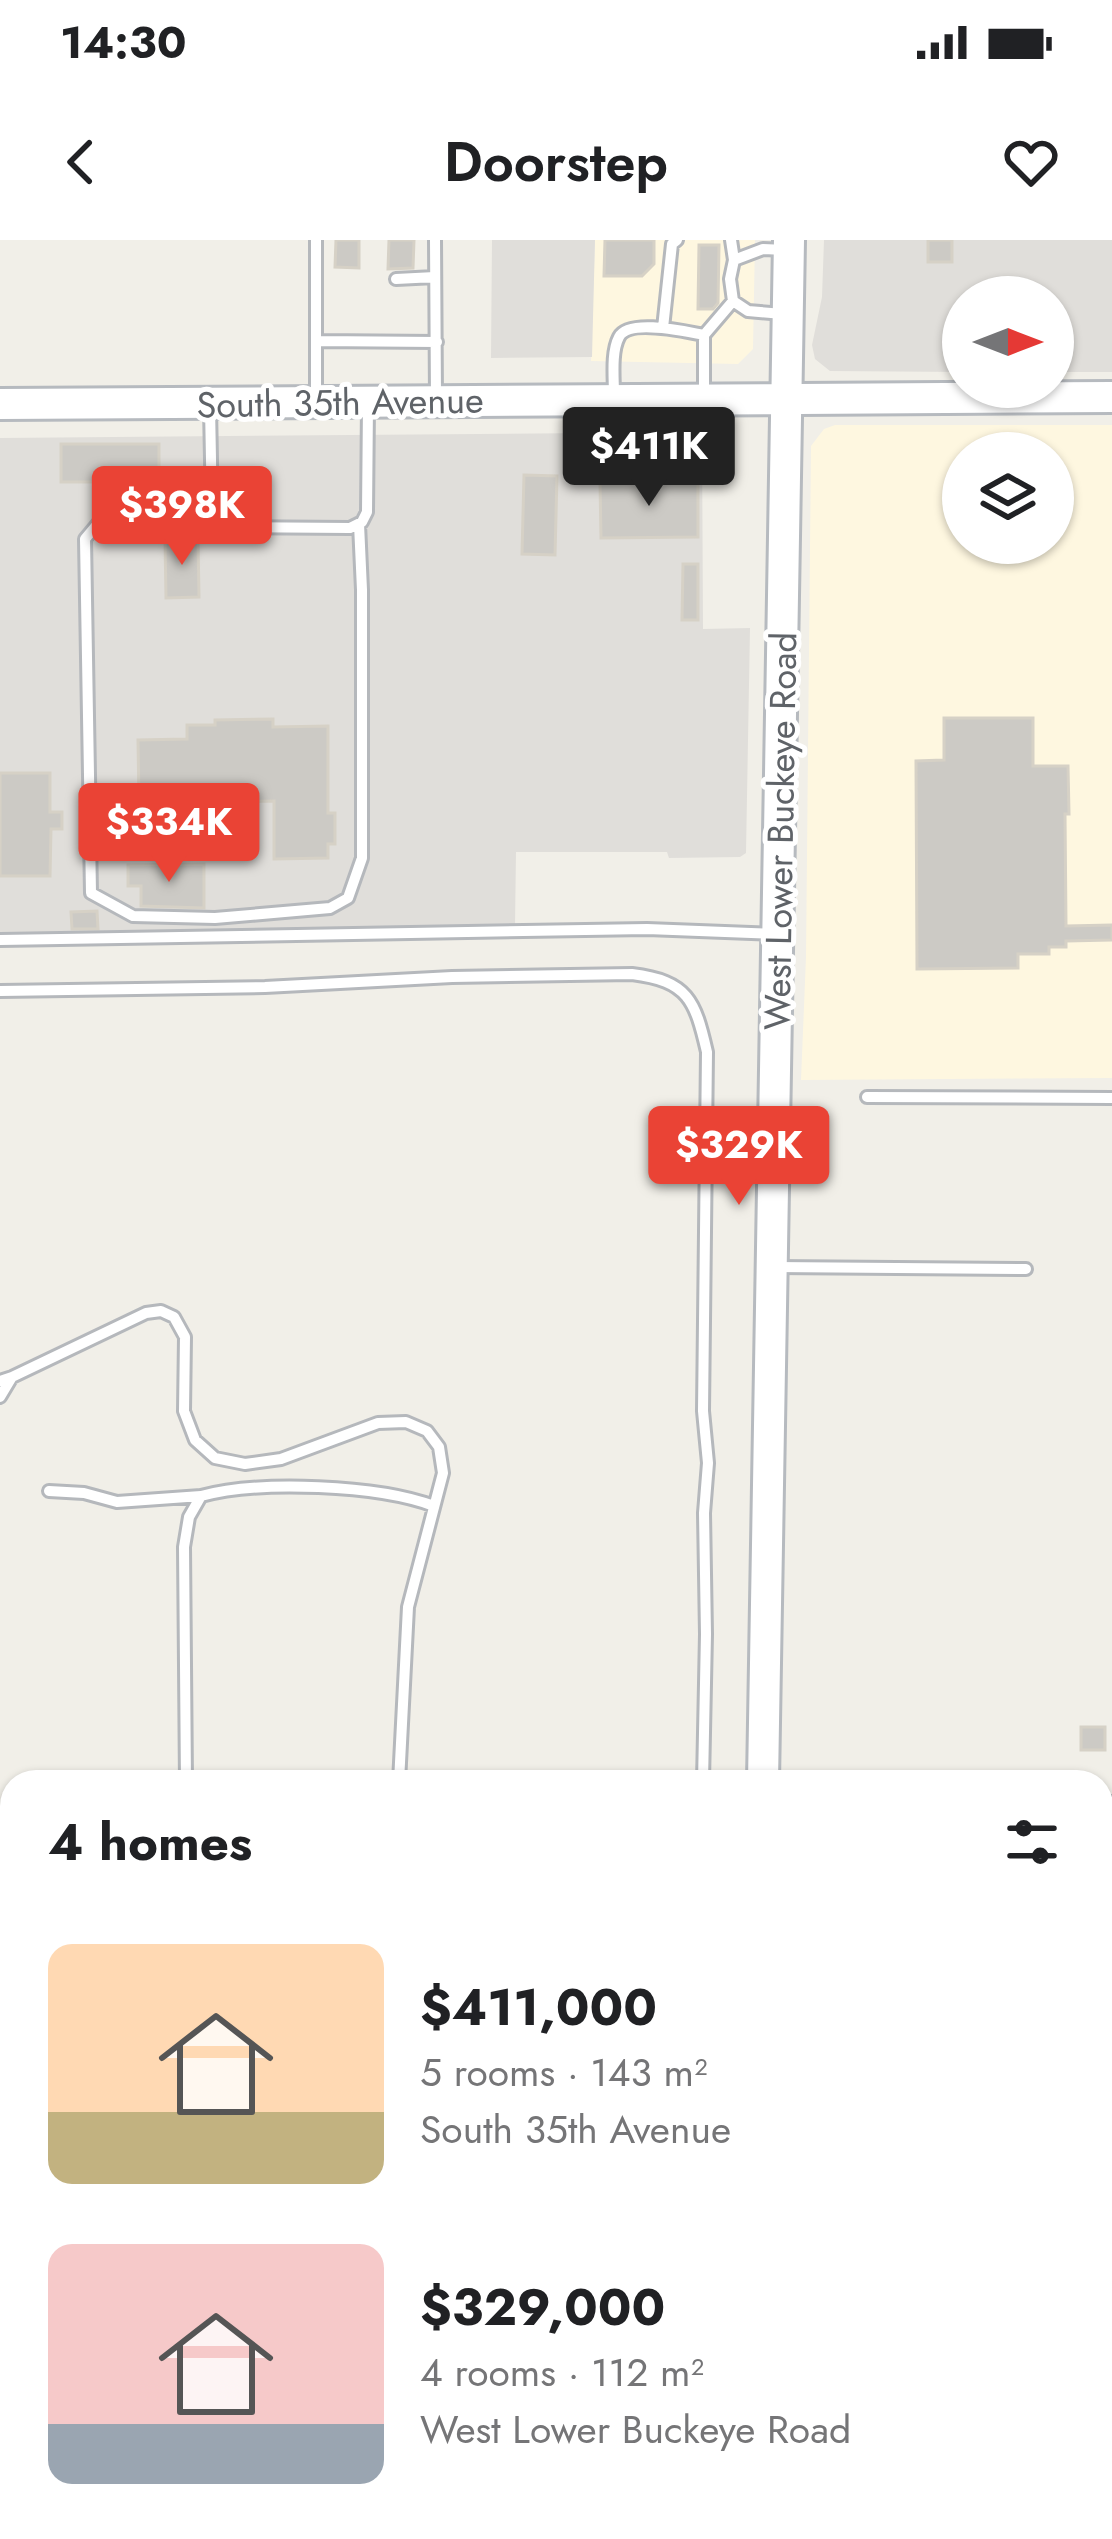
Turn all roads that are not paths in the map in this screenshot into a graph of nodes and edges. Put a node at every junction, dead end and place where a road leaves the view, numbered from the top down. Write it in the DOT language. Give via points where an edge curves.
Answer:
graph roads {
  1 [pos="316,240"];
  2 [pos="435,240"];
  3 [pos="677,240"];
  4 [pos="731,240"];
  5 [pos="789,245"];
  6 [pos="734,260"];
  7 [pos="435,277"];
  8 [pos="396,279"];
  9 [pos="733,301"];
  10 [pos="788,314"];
  11 [pos="663,328"];
  12 [pos="704,335"];
  13 [pos="316,340"];
  14 [pos="437,342"];
  15 [pos="1112,397"];
  16 [pos="788,398"];
  17 [pos="614,399"];
  18 [pos="704,399"];
  19 [pos="368,401"];
  20 [pos="436,401"];
  21 [pos="316,402"];
  22 [pos="210,403"];
  23 [pos="0,404"];
  24 [pos="212,512"];
  25 [pos="358,524"];
  26 [pos="778,934"];
  27 [pos="0,940"];
  28 [pos="0,991"];
  29 [pos="868,1097"];
  30 [pos="1112,1097"];
  31 [pos="771,1268"];
  32 [pos="1026,1269"];
  33 [pos="6,1379"];
  34 [pos="0,1397"];
  35 [pos="49,1491"];
  36 [pos="201,1496"];
  37 [pos="434,1506"];
  38 [pos="186,1770"];
  39 [pos="400,1770"];
  40 [pos="703,1770"];
  41 [pos="763,1770"];
  1 -- 13 [label="lane"];
  2 -- 7 [label="lane"];
  3 -- 11 [label="lane"];
  4 -- 6 [label="lane"];
  5 -- 6 [label="lane"];
  5 -- 10 [label="main road, West Lower Buckeye Road"];
  6 -- 9 [label="lane"];
  7 -- 8 [label="lane"];
  7 -- 14 [label="lane"];
  9 -- 10 [label="lane" via="748,311"];
  9 -- 12 [label="lane"];
  10 -- 16 [label="main road, West Lower Buckeye Road"];
  11 -- 12 [label="lane"];
  11 -- 17 [label="lane" via="619,337"];
  12 -- 18 [label="lane"];
  13 -- 14 [label="lane"];
  13 -- 21 [label="lane"];
  14 -- 20 [label="lane"];
  15 -- 16 [label="main road, South 35th Avenue"];
  16 -- 18 [label="main road, South 35th Avenue"];
  16 -- 26 [label="main road, West Lower Buckeye Road"];
  17 -- 18 [label="main road, South 35th Avenue"];
  17 -- 20 [label="main road, South 35th Avenue"];
  19 -- 20 [label="main road, South 35th Avenue"];
  19 -- 21 [label="main road, South 35th Avenue"];
  19 -- 25 [label="lane" via="367,512"];
  21 -- 22 [label="main road, South 35th Avenue"];
  22 -- 23 [label="main road, South 35th Avenue"];
  22 -- 24 [label="lane"];
  24 -- 25 [label="lane" via="222,527"];
  24 -- 25 [label="lane" via="105,515 85,539 91,893 133,916 215,918 330,908 348,898 362,858"];
  26 -- 27 [label="lane" via="647,929"];
  26 -- 31 [label="main road, West Lower Buckeye Road"];
  28 -- 40 [label="lane" via="632,974 682,990 707,1052"];
  29 -- 30 [label="lane"];
  31 -- 32 [label="lane"];
  31 -- 41 [label="main road, West Lower Buckeye Road"];
  33 -- 34 [label="lane"];
  33 -- 37 [label="lane" via="161,1311 185,1337 184,1412 195,1440 215,1458 281,1459 378,1424 406,1422 439,1448"];
  35 -- 36 [label="lane" via="117,1502"];
  36 -- 37 [label="lane" via="310,1487"];
  36 -- 38 [label="lane" via="184,1547"];
  37 -- 39 [label="lane" via="408,1607"];
}
